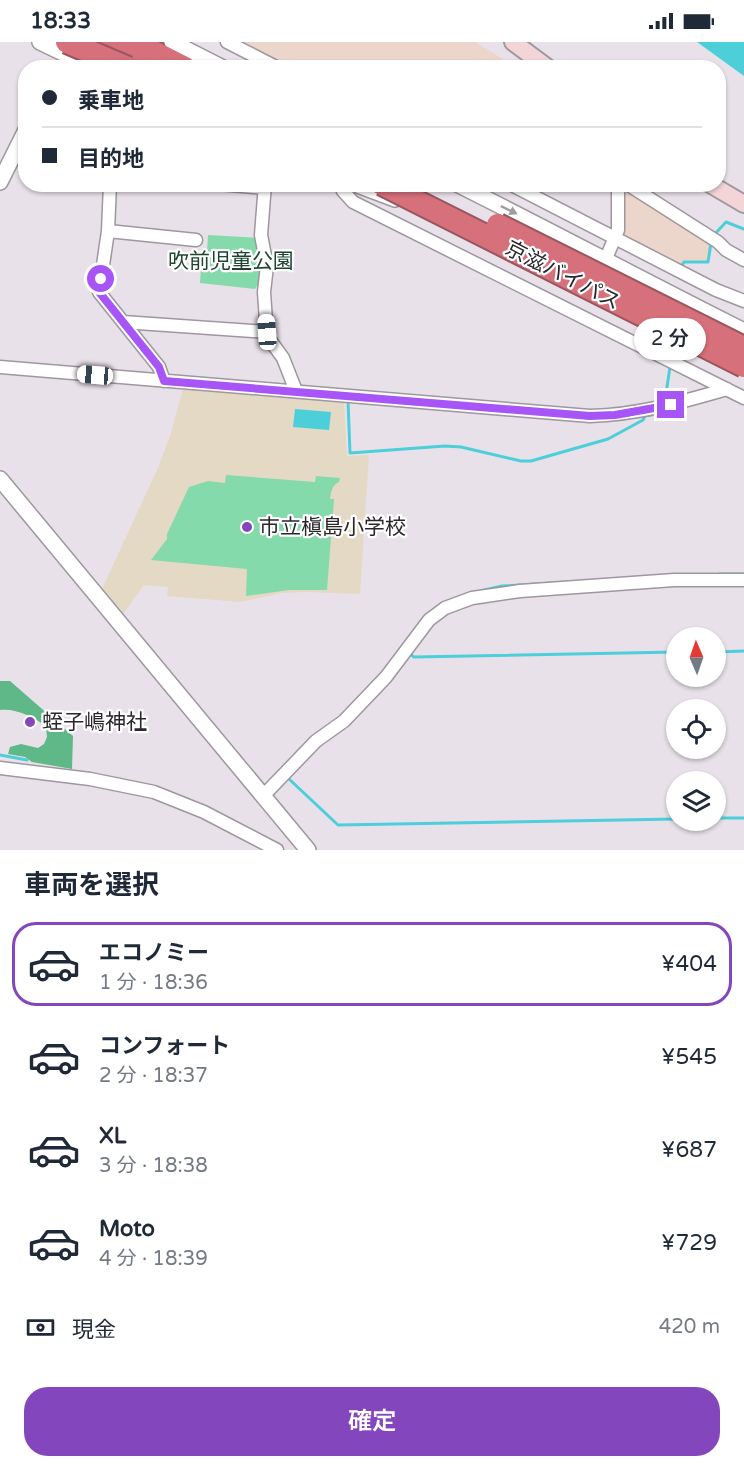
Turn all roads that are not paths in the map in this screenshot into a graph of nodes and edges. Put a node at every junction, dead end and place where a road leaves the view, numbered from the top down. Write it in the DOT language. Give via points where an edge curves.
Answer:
graph roads {
  1 [pos="40,42"];
  2 [pos="84,42"];
  3 [pos="98,42"];
  4 [pos="134,42"];
  5 [pos="172,42"];
  6 [pos="227,42"];
  7 [pos="513,42"];
  8 [pos="69,56"];
  9 [pos="89,60"];
  10 [pos="133,60"];
  11 [pos="169,60"];
  12 [pos="207,60"];
  13 [pos="262,60"];
  14 [pos="537,60"];
  15 [pos="18,146"];
  16 [pos="0,182"];
  17 [pos="110,192"];
  18 [pos="265,192"];
  19 [pos="344,192"];
  20 [pos="377,192"];
  21 [pos="398,192"];
  22 [pos="432,192"];
  23 [pos="473,192"];
  24 [pos="532,192"];
  25 [pos="618,192"];
  26 [pos="640,192"];
  27 [pos="724,192"];
  28 [pos="744,204"];
  29 [pos="108,231"];
  30 [pos="615,238"];
  31 [pos="196,240"];
  32 [pos="599,258"];
  33 [pos="744,260"];
  34 [pos="744,301"];
  35 [pos="123,322"];
  36 [pos="744,331"];
  37 [pos="267,332"];
  38 [pos="744,348"];
  39 [pos="744,366"];
  40 [pos="0,367"];
  41 [pos="164,381"];
  42 [pos="727,389"];
  43 [pos="296,391"];
  44 [pos="744,398"];
  45 [pos="0,479"];
  46 [pos="744,580"];
  47 [pos="0,768"];
  48 [pos="263,796"];
  49 [pos="277,850"];
  50 [pos="308,850"];
  1 -- 8 [label="street"];
  2 -- 8 [label="street"];
  3 -- 10 [label="highway"];
  4 -- 11 [label="highway"];
  5 -- 12 [label="street"];
  6 -- 13 [label="street"];
  7 -- 14 [label="main road"];
  8 -- 9 [label="highway, bridge"];
  15 -- 16 [label="street"];
  17 -- 29 [label="street"];
  18 -- 37 [label="street" via="261,235 267,266"];
  19 -- 42 [label="street" via="353,202"];
  20 -- 32 [label="street" via="550,240"];
  21 -- 39 [label="highway, 京滋バイパス, bridge"];
  22 -- 38 [label="highway, 京滋バイパス, bridge"];
  23 -- 32 [label="street, one-way"];
  24 -- 30 [label="street"];
  25 -- 30 [label="street"];
  26 -- 33 [label="street"];
  27 -- 28 [label="main road"];
  29 -- 31 [label="street"];
  29 -- 35 [label="street" via="99,292"];
  30 -- 32 [label="street"];
  30 -- 34 [label="street"];
  32 -- 36 [label="street"];
  35 -- 37 [label="street"];
  35 -- 41 [label="street" via="159,367"];
  37 -- 43 [label="street"];
  40 -- 41 [label="street"];
  41 -- 43 [label="street"];
  42 -- 43 [label="street" via="671,405 590,416"];
  42 -- 44 [label="street"];
  45 -- 48 [label="street"];
  46 -- 48 [label="street" via="674,580 520,591 472,598 445,608 429,620 386,677 344,721 315,741"];
  47 -- 49 [label="street" via="154,792 204,812"];
  48 -- 50 [label="street"];
}
